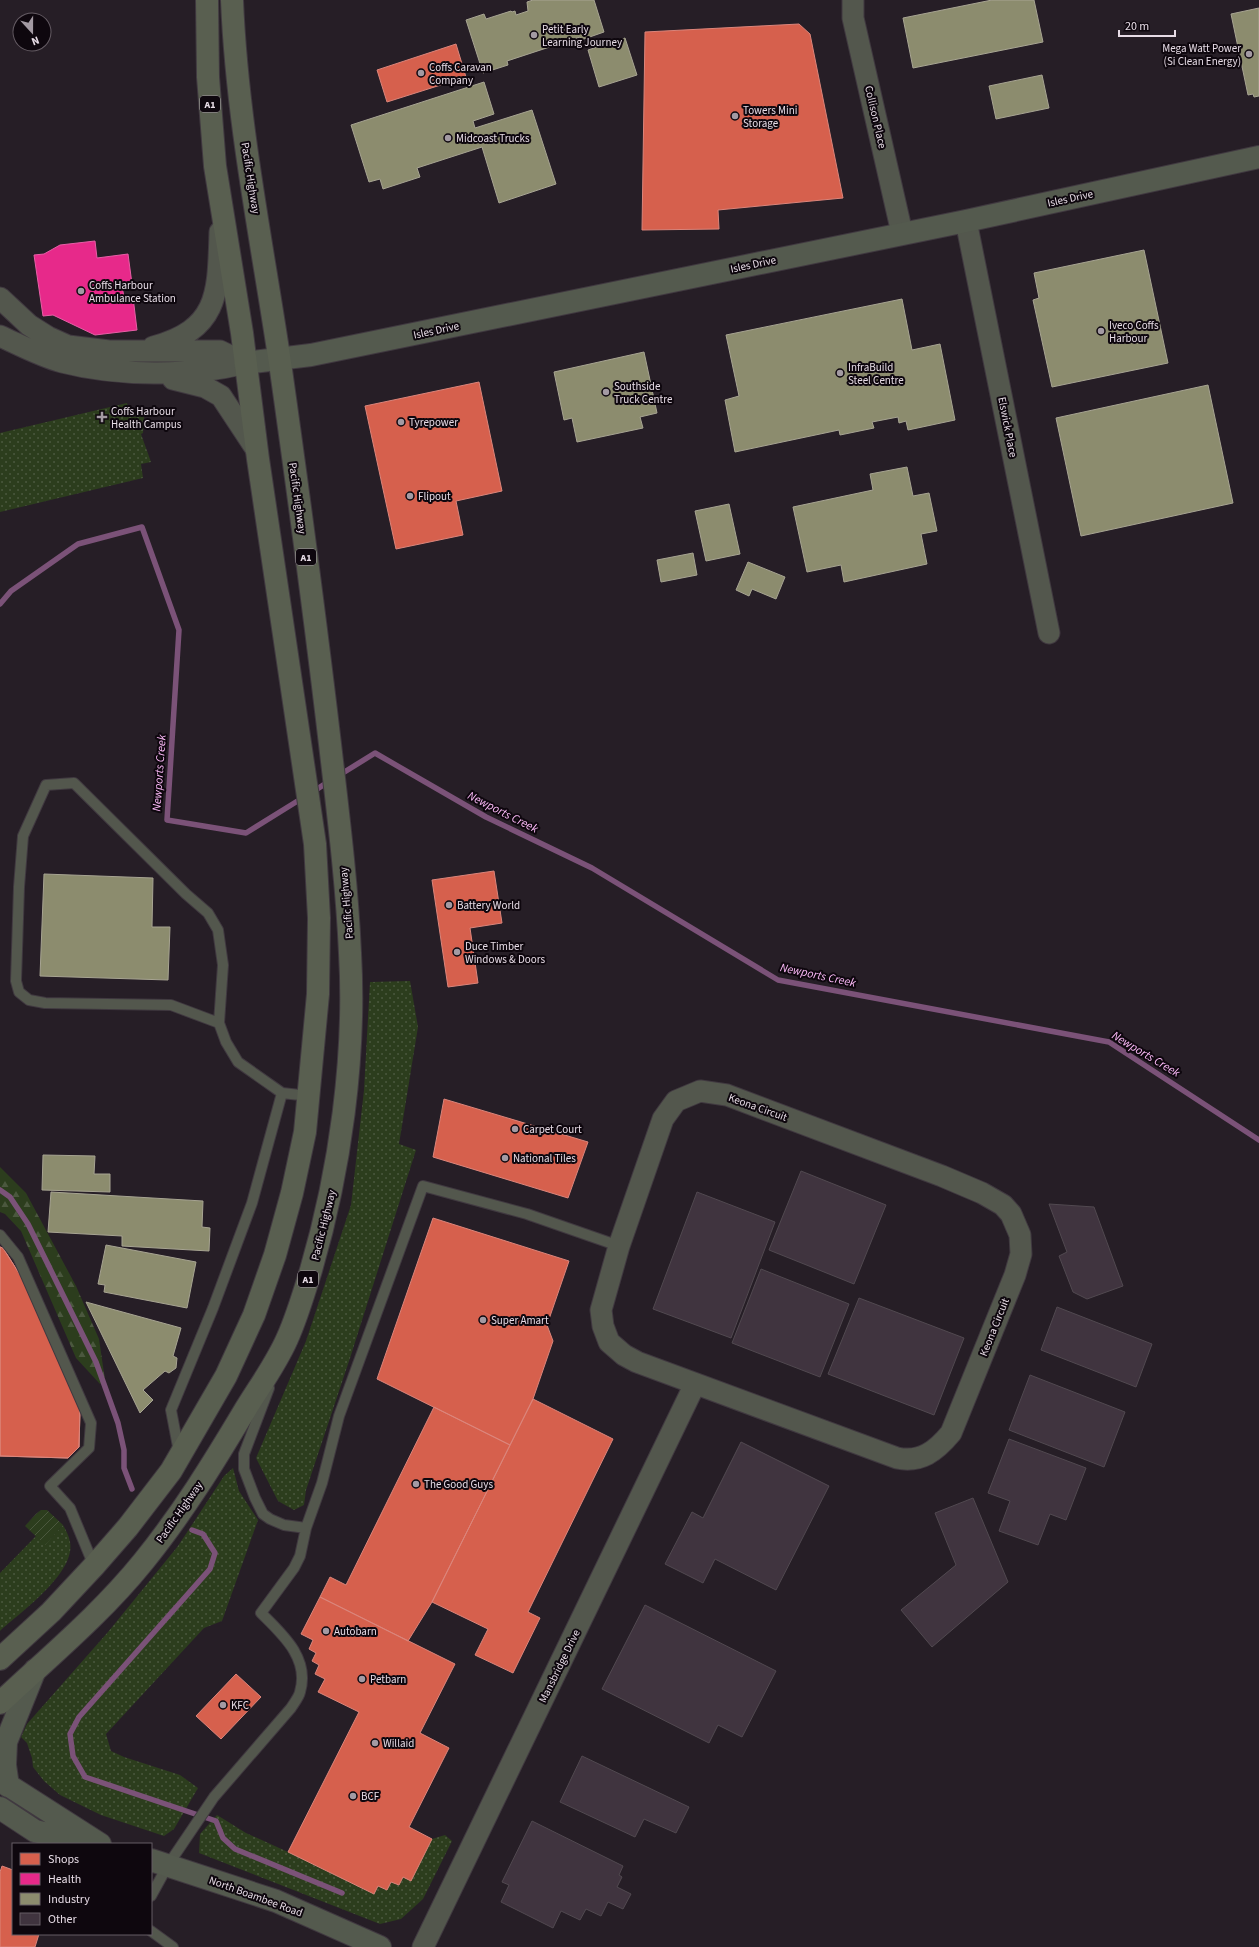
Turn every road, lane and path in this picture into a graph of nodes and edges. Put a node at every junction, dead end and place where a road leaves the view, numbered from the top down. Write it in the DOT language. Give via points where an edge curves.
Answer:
graph roads {
  1 [pos="207,0"];
  2 [pos="232,0"];
  3 [pos="850,6"];
  4 [pos="1259,157"];
  5 [pos="221,207"];
  6 [pos="966,221"];
  7 [pos="902,233"];
  8 [pos="0,298"];
  9 [pos="0,336"];
  10 [pos="135,351"];
  11 [pos="279,360"];
  12 [pos="245,363"];
  13 [pos="144,372"];
  14 [pos="256,448"];
  15 [pos="1049,633"];
  16 [pos="219,1023"];
  17 [pos="282,1093"];
  18 [pos="309,1096"];
  19 [pos="0,1235"];
  20 [pos="620,1246"];
  21 [pos="286,1341"];
  22 [pos="695,1384"];
  23 [pos="180,1456"];
  24 [pos="306,1528"];
  25 [pos="94,1566"];
  26 [pos="0,1658"];
  27 [pos="35,1670"];
  28 [pos="0,1703"];
  29 [pos="4,1783"];
  30 [pos="0,1808"];
  31 [pos="0,1821"];
  32 [pos="35,1831"];
  33 [pos="84,1843"];
  34 [pos="98,1843"];
  35 [pos="160,1863"];
  36 [pos="152,1892"];
  37 [pos="152,1932"];
  38 [pos="172,1947"];
  39 [pos="380,1947"];
  40 [pos="422,1947"];
  1 -- 5 [label="highway, A1" via="211,124"];
  2 -- 11 [label="highway, Pacific Highway / A1" via="241,112"];
  3 -- 7 [label="street, Collison Place"];
  4 -- 6 [label="street, Isles Drive"];
  5 -- 10 [label="street" via="219,278 216,295 207,313 197,326 184,335 163,344"];
  5 -- 12 [label="highway, A1"];
  6 -- 7 [label="street, Isles Drive"];
  6 -- 15 [label="street, Elswick Place"];
  7 -- 11 [label="street, Isles Drive"];
  8 -- 10 [label="street" via="29,325 68,346"];
  9 -- 13 [label="street" via="61,362"];
  10 -- 12 [label="street" via="220,351"];
  11 -- 12 [label="street, Isles Drive"];
  11 -- 21 [label="highway, Pacific Highway / A1" via="337,802 350,954 349,1045 342,1132 320,1238 304,1295"];
  12 -- 13 [label="street" via="205,371"];
  12 -- 14 [label="highway, A1"];
  13 -- 14 [label="street" via="205,387 221,396"];
  14 -- 18 [label="highway, A1" via="315,844 319,918 318,986"];
  16 -- 16 [label="lane" via="171,1005 45,1003 29,1000 19,992 16,981 19,887 24,836 46,785 74,783 208,913 218,930 223,965"];
  16 -- 17 [label="lane" via="226,1042 238,1062"];
  17 -- 18 [label="lane"];
  17 -- 23 [label="lane" via="252,1203 171,1410"];
  18 -- 23 [label="highway, A1" via="292,1193 254,1314 226,1376"];
  19 -- 25 [label="lane" via="18,1258 91,1424 89,1448 50,1486 70,1508"];
  20 -- 22 [label="street, Keona Circuit" via="601,1310 603,1326 610,1342 624,1355 637,1362"];
  20 -- 22 [label="street, Keona Circuit" via="663,1119 676,1101 700,1091 727,1095 942,1176 982,1193 1003,1205 1010,1214 1020,1236 1021,1254 1015,1275 951,1433 940,1446 922,1457 909,1460 897,1458"];
  20 -- 24 [label="lane" via="527,1214 423,1186 339,1416 322,1483"];
  21 -- 24 [label="lane" via="244,1454 244,1469 263,1514 284,1525"];
  21 -- 27 [label="highway, Pacific Highway / A1" via="190,1499 142,1563 92,1619"];
  22 -- 40 [label="street, Mansbridge Drive"];
  23 -- 25 [label="highway, A1" via="128,1527"];
  24 -- 35 [label="lane" via="300,1556 294,1568 261,1613 295,1651 302,1676 300,1692 291,1708 209,1804 193,1828"];
  25 -- 26 [label="highway, A1" via="51,1612"];
  27 -- 28 [label="highway, Pacific Highway / A1"];
  27 -- 29 [label="street" via="6,1742"];
  29 -- 34 [label="street"];
  30 -- 32 [label="street"];
  31 -- 32 [label="street"];
  32 -- 33 [label="street"];
  35 -- 36 [label="lane"];
  35 -- 39 [label="street, North Boambee Road" via="276,1901"];
  37 -- 38 [label="lane"];
}
